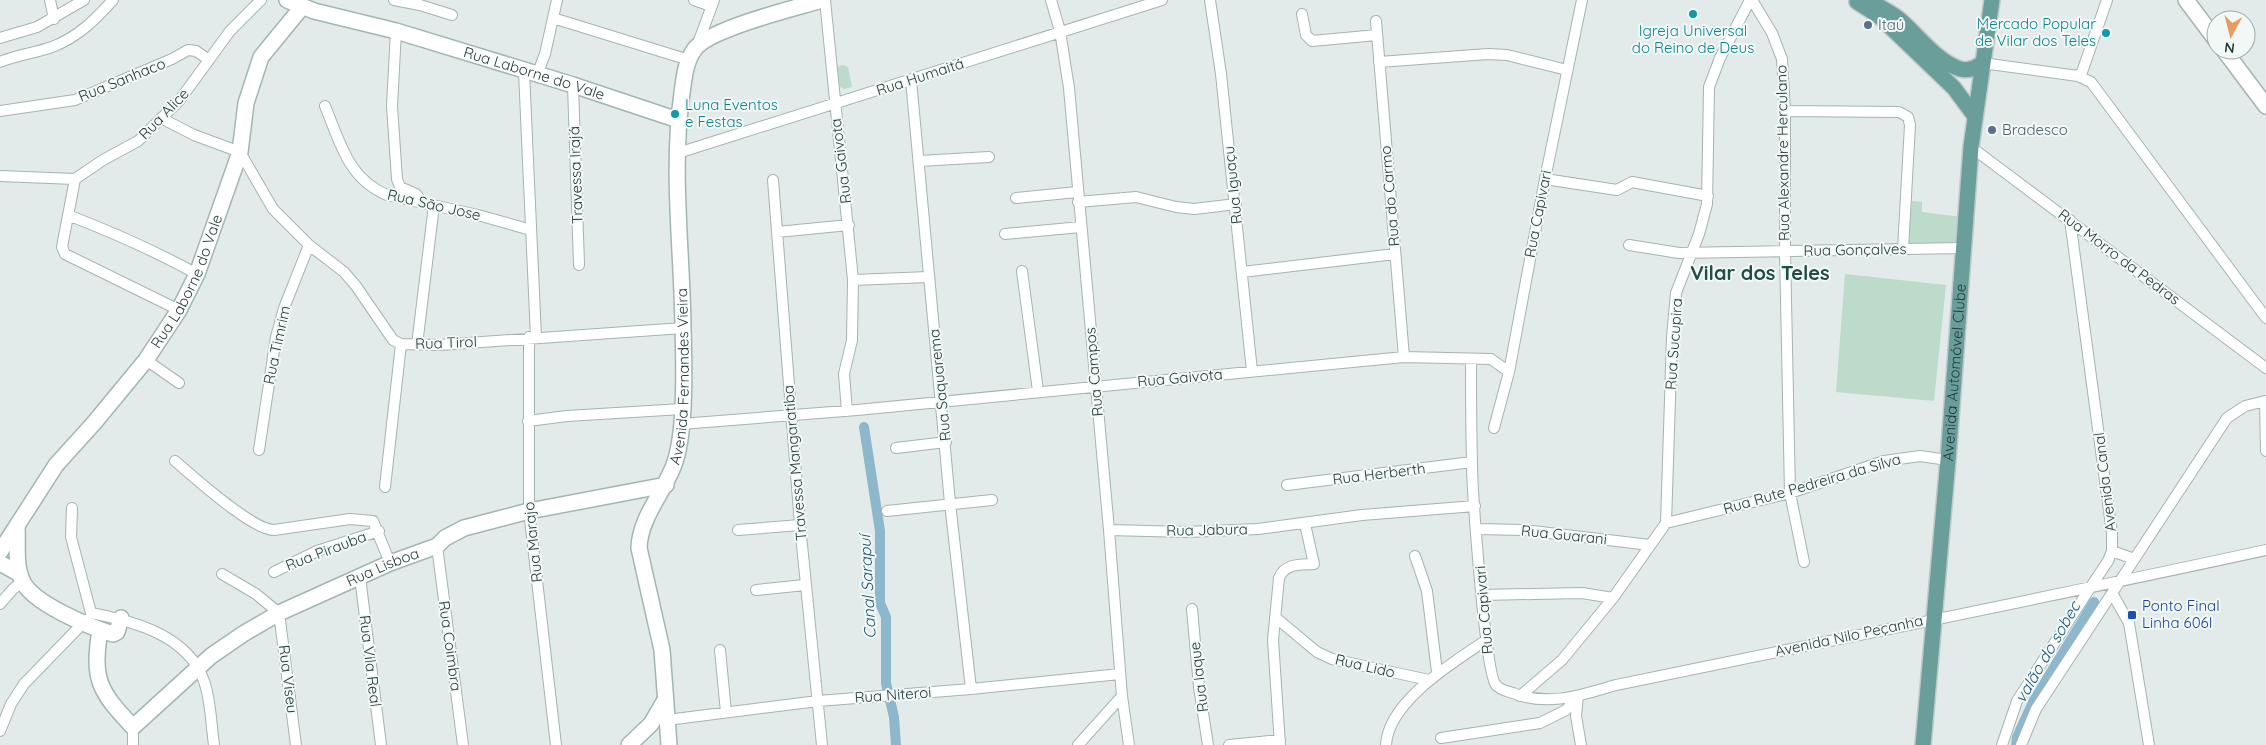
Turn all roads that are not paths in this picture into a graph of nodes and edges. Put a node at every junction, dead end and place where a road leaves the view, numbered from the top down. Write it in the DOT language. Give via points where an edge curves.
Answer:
graph roads {
  1 [pos="50,0"];
  2 [pos="84,0"];
  3 [pos="113,0"];
  4 [pos="261,0"];
  5 [pos="287,0"];
  6 [pos="394,0"];
  7 [pos="557,0"];
  8 [pos="694,0"];
  9 [pos="824,0"];
  10 [pos="1051,0"];
  11 [pos="1162,0"];
  12 [pos="1210,0"];
  13 [pos="1582,0"];
  14 [pos="1751,0"];
  15 [pos="1992,0"];
  16 [pos="2107,0"];
  17 [pos="2186,0"];
  18 [pos="713,3"];
  19 [pos="1864,3"];
  20 [pos="303,4"];
  21 [pos="1302,14"];
  22 [pos="452,15"];
  23 [pos="553,18"];
  24 [pos="54,19"];
  25 [pos="1376,21"];
  26 [pos="2206,27"];
  27 [pos="396,31"];
  28 [pos="1060,31"];
  29 [pos="1377,35"];
  30 [pos="0,38"];
  31 [pos="697,46"];
  32 [pos="209,60"];
  33 [pos="689,60"];
  34 [pos="2232,60"];
  35 [pos="0,62"];
  36 [pos="1379,62"];
  37 [pos="1982,63"];
  38 [pos="1567,70"];
  39 [pos="1947,71"];
  40 [pos="531,74"];
  41 [pos="2078,76"];
  42 [pos="911,80"];
  43 [pos="573,85"];
  44 [pos="835,103"];
  45 [pos="325,106"];
  46 [pos="2266,106"];
  47 [pos="0,111"];
  48 [pos="1785,111"];
  49 [pos="1974,115"];
  50 [pos="161,118"];
  51 [pos="678,120"];
  52 [pos="1971,147"];
  53 [pos="240,152"];
  54 [pos="678,154"];
  55 [pos="988,157"];
  56 [pos="919,161"];
  57 [pos="0,176"];
  58 [pos="75,179"];
  59 [pos="1545,179"];
  60 [pos="773,180"];
  61 [pos="1708,196"];
  62 [pos="1078,197"];
  63 [pos="1016,198"];
  64 [pos="422,202"];
  65 [pos="1236,204"];
  66 [pos="434,205"];
  67 [pos="68,215"];
  68 [pos="2070,220"];
  69 [pos="849,225"];
  70 [pos="1080,227"];
  71 [pos="532,230"];
  72 [pos="777,232"];
  73 [pos="1005,234"];
  74 [pos="309,245"];
  75 [pos="1629,245"];
  76 [pos="1903,248"];
  77 [pos="1963,248"];
  78 [pos="1693,251"];
  79 [pos="1785,252"];
  80 [pos="1396,254"];
  81 [pos="579,265"];
  82 [pos="1022,271"];
  83 [pos="1242,272"];
  84 [pos="197,274"];
  85 [pos="929,277"];
  86 [pos="853,280"];
  87 [pos="179,310"];
  88 [pos="2266,318"];
  89 [pos="683,328"];
  90 [pos="532,337"];
  91 [pos="401,344"];
  92 [pos="417,345"];
  93 [pos="1404,357"];
  94 [pos="1471,359"];
  95 [pos="146,360"];
  96 [pos="2266,368"];
  97 [pos="1252,371"];
  98 [pos="1509,372"];
  99 [pos="179,383"];
  100 [pos="1095,386"];
  101 [pos="1038,391"];
  102 [pos="2265,401"];
  103 [pos="942,402"];
  104 [pos="852,410"];
  105 [pos="791,415"];
  106 [pos="682,417"];
  107 [pos="528,421"];
  108 [pos="1494,428"];
  109 [pos="946,442"];
  110 [pos="896,448"];
  111 [pos="259,450"];
  112 [pos="2266,451"];
  113 [pos="1948,460"];
  114 [pos="175,461"];
  115 [pos="1472,462"];
  116 [pos="666,485"];
  117 [pos="1287,485"];
  118 [pos="384,487"];
  119 [pos="1790,493"];
  120 [pos="992,500"];
  121 [pos="950,503"];
  122 [pos="1476,506"];
  123 [pos="72,508"];
  124 [pos="529,511"];
  125 [pos="887,511"];
  126 [pos="1666,523"];
  127 [pos="1305,524"];
  128 [pos="800,525"];
  129 [pos="17,526"];
  130 [pos="1477,529"];
  131 [pos="738,530"];
  132 [pos="1109,530"];
  133 [pos="378,531"];
  134 [pos="1650,545"];
  135 [pos="437,546"];
  136 [pos="2266,550"];
  137 [pos="0,552"];
  138 [pos="2115,552"];
  139 [pos="1415,556"];
  140 [pos="2132,558"];
  141 [pos="390,562"];
  142 [pos="1804,562"];
  143 [pos="0,563"];
  144 [pos="274,572"];
  145 [pos="222,574"];
  146 [pos="360,577"];
  147 [pos="21,578"];
  148 [pos="805,584"];
  149 [pos="2115,586"];
  150 [pos="2094,587"];
  151 [pos="756,590"];
  152 [pos="1482,595"];
  153 [pos="1613,598"];
  154 [pos="0,604"];
  155 [pos="1192,609"];
  156 [pos="279,613"];
  157 [pos="1275,617"];
  158 [pos="87,618"];
  159 [pos="121,618"];
  160 [pos="1934,618"];
  161 [pos="100,630"];
  162 [pos="1485,642"];
  163 [pos="720,650"];
  164 [pos="198,668"];
  165 [pos="1437,672"];
  166 [pos="1120,674"];
  167 [pos="1429,680"];
  168 [pos="971,690"];
  169 [pos="1122,696"];
  170 [pos="1520,696"];
  171 [pos="1578,696"];
  172 [pos="665,700"];
  173 [pos="818,700"];
  174 [pos="11,704"];
  175 [pos="0,706"];
  176 [pos="726,712"];
  177 [pos="666,720"];
  178 [pos="133,727"];
  179 [pos="0,731"];
  180 [pos="1441,738"];
  181 [pos="1280,742"];
  182 [pos="665,744"];
  183 [pos="133,745"];
  184 [pos="214,745"];
  185 [pos="296,745"];
  186 [pos="381,745"];
  187 [pos="463,745"];
  188 [pos="556,745"];
  189 [pos="629,745"];
  190 [pos="822,745"];
  191 [pos="1078,745"];
  192 [pos="1129,745"];
  193 [pos="1208,745"];
  194 [pos="1229,745"];
  195 [pos="1386,745"];
  196 [pos="1581,745"];
  197 [pos="1923,745"];
  198 [pos="2002,745"];
  199 [pos="2021,745"];
  200 [pos="2149,745"];
  1 -- 24 [label="street"];
  2 -- 24 [label="street"];
  3 -- 35 [label="street" via="89,26 72,38"];
  4 -- 32 [label="street, Rua Alice" via="230,31"];
  5 -- 20 [label="main road, Rua Laborne do Vale"];
  6 -- 22 [label="street"];
  7 -- 23 [label="street, Rua Marajo"];
  8 -- 18 [label="street"];
  9 -- 31 [label="main road" via="724,31"];
  9 -- 44 [label="street, Rua Gaivota"];
  10 -- 28 [label="street, Rua Campos"];
  11 -- 28 [label="street, Rua Humaitá"];
  12 -- 65 [label="street, Rua Iguaçu"];
  13 -- 38 [label="street, Rua Capivari"];
  14 -- 48 [label="street, Rua Alexandre Herculano" via="1772,34 1782,59"];
  14 -- 61 [label="street, Rua Sucupira" via="1720,58 1709,87"];
  15 -- 37 [label="main road, Avenida Automóvel Clube"];
  16 -- 41 [label="street"];
  17 -- 26 [label="main road"];
  18 -- 31 [label="street"];
  19 -- 39 [label="main road" via="1895,16"];
  20 -- 27 [label="main road, Rua Laborne do Vale"];
  20 -- 53 [label="main road, Rua Laborne do Vale" via="262,58 246,103"];
  21 -- 29 [label="street" via="1306,36 1312,40"];
  23 -- 33 [label="street"];
  23 -- 40 [label="street, Rua Marajo" via="545,54"];
  24 -- 30 [label="street"];
  25 -- 29 [label="street, Rua do Carmo"];
  27 -- 40 [label="main road, Rua Laborne do Vale"];
  27 -- 64 [label="street" via="392,106 397,179 400,187 416,194"];
  28 -- 42 [label="street, Rua Humaitá"];
  28 -- 62 [label="street, Rua Campos" via="1069,88"];
  29 -- 36 [label="street, Rua do Carmo"];
  31 -- 33 [label="main road, Avenida Fernandes Vieira"];
  32 -- 47 [label="street, Rua Sanhaco" via="196,51 188,50 172,60 75,100"];
  32 -- 50 [label="street, Rua Alice" via="179,101"];
  33 -- 51 [label="main road, Avenida Fernandes Vieira"];
  34 -- 46 [label="main road"];
  36 -- 38 [label="street" via="1488,54 1507,55"];
  36 -- 80 [label="street, Rua do Carmo"];
  37 -- 39 [label="main road" via="1966,70"];
  37 -- 41 [label="street"];
  37 -- 49 [label="main road, Avenida Automóvel Clube"];
  38 -- 59 [label="street, Rua Capivari"];
  39 -- 49 [label="main road"];
  40 -- 43 [label="main road, Rua Laborne do Vale"];
  40 -- 71 [label="street, Rua Marajo"];
  41 -- 88 [label="street" via="2091,82 2098,91"];
  42 -- 44 [label="street, Rua Humaitá"];
  42 -- 56 [label="street, Rua Saquarema"];
  43 -- 51 [label="main road, Rua Laborne do Vale"];
  43 -- 81 [label="street, Travessa Irajá"];
  44 -- 54 [label="street, Rua Humaitá"];
  44 -- 69 [label="street, Rua Gaivota"];
  45 -- 64 [label="street, Rua Sāo Jose" via="348,159 364,182 387,195"];
  48 -- 76 [label="street" via="1899,112 1908,117"];
  48 -- 79 [label="street, Rua Alexandre Herculano"];
  49 -- 52 [label="main road, Avenida Automóvel Clube"];
  50 -- 53 [label="street" via="194,135"];
  50 -- 58 [label="street, Rua Alice" via="138,142"];
  51 -- 54 [label="main road, Avenida Fernandes Vieira"];
  52 -- 68 [label="street, Rua Morro da Pedras"];
  52 -- 77 [label="main road, Avenida Automóvel Clube"];
  53 -- 74 [label="street, Rua Tirol" via="272,209"];
  53 -- 84 [label="main road, Rua Laborne do Vale"];
  54 -- 89 [label="main road, Avenida Fernandes Vieira"];
  55 -- 56 [label="street"];
  56 -- 85 [label="street, Rua Saquarema"];
  57 -- 58 [label="street"];
  58 -- 67 [label="street"];
  59 -- 61 [label="street" via="1617,190 1632,182"];
  59 -- 98 [label="street, Rua Capivari"];
  60 -- 72 [label="street, Travessa Mangaratiba"];
  61 -- 78 [label="street, Rua Sucupira"];
  62 -- 63 [label="street"];
  62 -- 65 [label="street" via="1136,197 1194,209"];
  62 -- 70 [label="street, Rua Campos"];
  64 -- 66 [label="street, Rua Sāo Jose"];
  65 -- 83 [label="street, Rua Iguaçu"];
  66 -- 71 [label="street, Rua Sāo Jose"];
  66 -- 92 [label="street"];
  67 -- 84 [label="street" via="160,254"];
  67 -- 87 [label="street" via="62,247 69,257"];
  68 -- 96 [label="street, Rua Morro da Pedras"];
  68 -- 138 [label="street, Avenida Canal"];
  69 -- 72 [label="street"];
  69 -- 86 [label="street, Rua Gaivota"];
  70 -- 73 [label="street"];
  70 -- 100 [label="street, Rua Campos"];
  71 -- 90 [label="street, Rua Marajo"];
  72 -- 105 [label="street, Travessa Mangaratiba"];
  74 -- 91 [label="street, Rua Tirol" via="344,272 388,334"];
  74 -- 111 [label="street, Rua Timrim" via="276,337"];
  75 -- 78 [label="street, Rua Gonçalves" via="1673,252"];
  76 -- 77 [label="street, Rua Gonçalves"];
  76 -- 79 [label="street, Rua Gonçalves"];
  77 -- 113 [label="main road, Avenida Automóvel Clube"];
  78 -- 79 [label="street, Rua Gonçalves"];
  78 -- 126 [label="street, Rua Sucupira" via="1676,293"];
  79 -- 119 [label="street, Rua Alexandre Herculano"];
  80 -- 83 [label="street"];
  80 -- 93 [label="street, Rua do Carmo"];
  82 -- 101 [label="street"];
  83 -- 97 [label="street, Rua Iguaçu"];
  84 -- 87 [label="main road, Rua Laborne do Vale"];
  85 -- 86 [label="street"];
  85 -- 103 [label="street, Rua Saquarema"];
  86 -- 104 [label="street, Rua Gaivota" via="852,340 844,374"];
  87 -- 95 [label="main road, Rua Laborne do Vale"];
  89 -- 90 [label="street, Rua Tirol"];
  89 -- 106 [label="main road, Avenida Fernandes Vieira"];
  90 -- 92 [label="street, Rua Tirol"];
  90 -- 107 [label="street, Rua Marajo"];
  91 -- 92 [label="street, Rua Tirol"];
  91 -- 118 [label="street"];
  93 -- 94 [label="street, Rua Gaivota"];
  93 -- 97 [label="street, Rua Gaivota"];
  94 -- 98 [label="street, Rua Gaivota" via="1491,359"];
  94 -- 115 [label="street, Rua Capivari"];
  95 -- 99 [label="street"];
  95 -- 129 [label="main road, Rua Laborne do Vale" via="56,465"];
  97 -- 100 [label="street, Rua Gaivota"];
  98 -- 108 [label="street, Rua Capivari"];
  100 -- 101 [label="street, Rua Gaivota"];
  100 -- 132 [label="street, Rua Campos"];
  101 -- 103 [label="street, Rua Gaivota"];
  102 -- 112 [label="street"];
  102 -- 140 [label="street" via="2245,406 2227,418"];
  103 -- 104 [label="street, Rua Gaivota"];
  103 -- 109 [label="street, Rua Saquarema"];
  104 -- 105 [label="street, Rua Gaivota"];
  105 -- 106 [label="street, Rua Gaivota"];
  105 -- 128 [label="street, Travessa Mangaratiba"];
  106 -- 107 [label="street, Rua Gaivota" via="567,416"];
  106 -- 116 [label="main road, Avenida Fernandes Vieira" via="677,454"];
  107 -- 124 [label="street, Rua Marajo"];
  109 -- 110 [label="street"];
  109 -- 121 [label="street, Rua Saquarema"];
  113 -- 119 [label="street, Rua Rute Pedreira da Silva" via="1901,457"];
  113 -- 160 [label="main road, Avenida Automóvel Clube"];
  114 -- 133 [label="street" via="264,529 369,519 376,524"];
  115 -- 117 [label="street, Rua Herberth"];
  115 -- 122 [label="street, Rua Capivari"];
  116 -- 124 [label="main road, Rua Lisboa"];
  116 -- 172 [label="main road, Avenida Fernandes Vieira" via="639,537 662,650"];
  119 -- 126 [label="street, Rua Rute Pedreira da Silva"];
  119 -- 142 [label="street, Rua Alexandre Herculano"];
  120 -- 121 [label="street"];
  121 -- 125 [label="street"];
  121 -- 168 [label="street, Rua Saquarema"];
  122 -- 127 [label="street, Rua Jabura" via="1362,515"];
  122 -- 130 [label="street, Rua Capivari"];
  123 -- 158 [label="street" via="71,537"];
  124 -- 135 [label="main road, Rua Lisboa" via="464,528"];
  124 -- 188 [label="street, Rua Marajo"];
  126 -- 134 [label="street"];
  127 -- 132 [label="street, Rua Jabura" via="1221,531"];
  127 -- 157 [label="street" via="1314,564 1288,566 1282,570"];
  128 -- 131 [label="street"];
  128 -- 148 [label="street, Travessa Mangaratiba"];
  129 -- 137 [label="main road, Rua Laborne do Vale"];
  129 -- 147 [label="main road"];
  130 -- 134 [label="street, Rua Guarani" via="1524,530"];
  130 -- 152 [label="street, Rua Capivari"];
  132 -- 166 [label="street, Rua Campos"];
  133 -- 141 [label="street"];
  133 -- 144 [label="street, Rua Pirauba" via="317,551"];
  134 -- 153 [label="street"];
  135 -- 141 [label="main road, Rua Lisboa"];
  135 -- 187 [label="street, Rua Coimbra"];
  136 -- 149 [label="street, Avenida Nilo Peçanha"];
  138 -- 140 [label="street"];
  138 -- 150 [label="street, Avenida Canal"];
  139 -- 165 [label="street" via="1427,591"];
  140 -- 149 [label="street"];
  141 -- 146 [label="main road, Rua Lisboa"];
  143 -- 147 [label="main road"];
  145 -- 156 [label="street" via="256,594"];
  146 -- 156 [label="main road, Rua Lisboa"];
  146 -- 186 [label="street, Rua Vila Real"];
  147 -- 154 [label="street"];
  147 -- 158 [label="main road" via="32,596"];
  148 -- 151 [label="street"];
  148 -- 173 [label="street, Travessa Mangaratiba"];
  149 -- 150 [label="street, Avenida Nilo Peçanha"];
  149 -- 199 [label="street" via="2036,709"];
  149 -- 200 [label="street" via="2128,623"];
  150 -- 160 [label="street, Avenida Nilo Peçanha"];
  150 -- 198 [label="street, Avenida Canal" via="2017,701"];
  152 -- 153 [label="street" via="1582,593"];
  152 -- 162 [label="street, Rua Capivari"];
  153 -- 170 [label="street" via="1562,660"];
  155 -- 193 [label="street, Rua Iaque"];
  156 -- 164 [label="main road, Rua Lisboa" via="225,646"];
  156 -- 185 [label="street, Rua Viseu"];
  157 -- 167 [label="street, Rua Lido" via="1317,652 1332,659"];
  157 -- 181 [label="street" via="1273,640"];
  158 -- 159 [label="street"];
  158 -- 161 [label="main road"];
  158 -- 174 [label="street" via="24,684"];
  159 -- 161 [label="main road" via="116,633"];
  159 -- 164 [label="street" via="173,642"];
  160 -- 171 [label="street, Avenida Nilo Peçanha"];
  160 -- 197 [label="main road, Avenida Automóvel Clube"];
  161 -- 178 [label="main road" via="95,658 97,674 108,698"];
  162 -- 165 [label="street"];
  162 -- 170 [label="street, Rua Capivari" via="1494,683"];
  163 -- 176 [label="street"];
  164 -- 178 [label="main road, Rua Lisboa"];
  164 -- 184 [label="street" via="207,694"];
  165 -- 167 [label="street"];
  166 -- 168 [label="street, Rua Niteroi"];
  166 -- 169 [label="street, Rua Campos"];
  167 -- 195 [label="street" via="1389,726"];
  168 -- 173 [label="street, Rua Niteroi"];
  169 -- 191 [label="street"];
  169 -- 192 [label="street, Rua Campos"];
  170 -- 171 [label="street, Rua Capivari" via="1547,701"];
  171 -- 180 [label="street, Avenida Nilo Peçanha" via="1566,710 1540,723"];
  171 -- 196 [label="street" via="1576,716"];
  172 -- 177 [label="main road, Avenida Fernandes Vieira"];
  172 -- 189 [label="main road" via="651,724"];
  173 -- 176 [label="street, Rua Niteroi"];
  173 -- 190 [label="street, Travessa Mangaratiba"];
  174 -- 175 [label="street"];
  174 -- 179 [label="street"];
  176 -- 177 [label="street, Rua Niteroi"];
  177 -- 182 [label="main road, Avenida Fernandes Vieira"];
  178 -- 183 [label="street"];
  181 -- 194 [label="street"];
}
